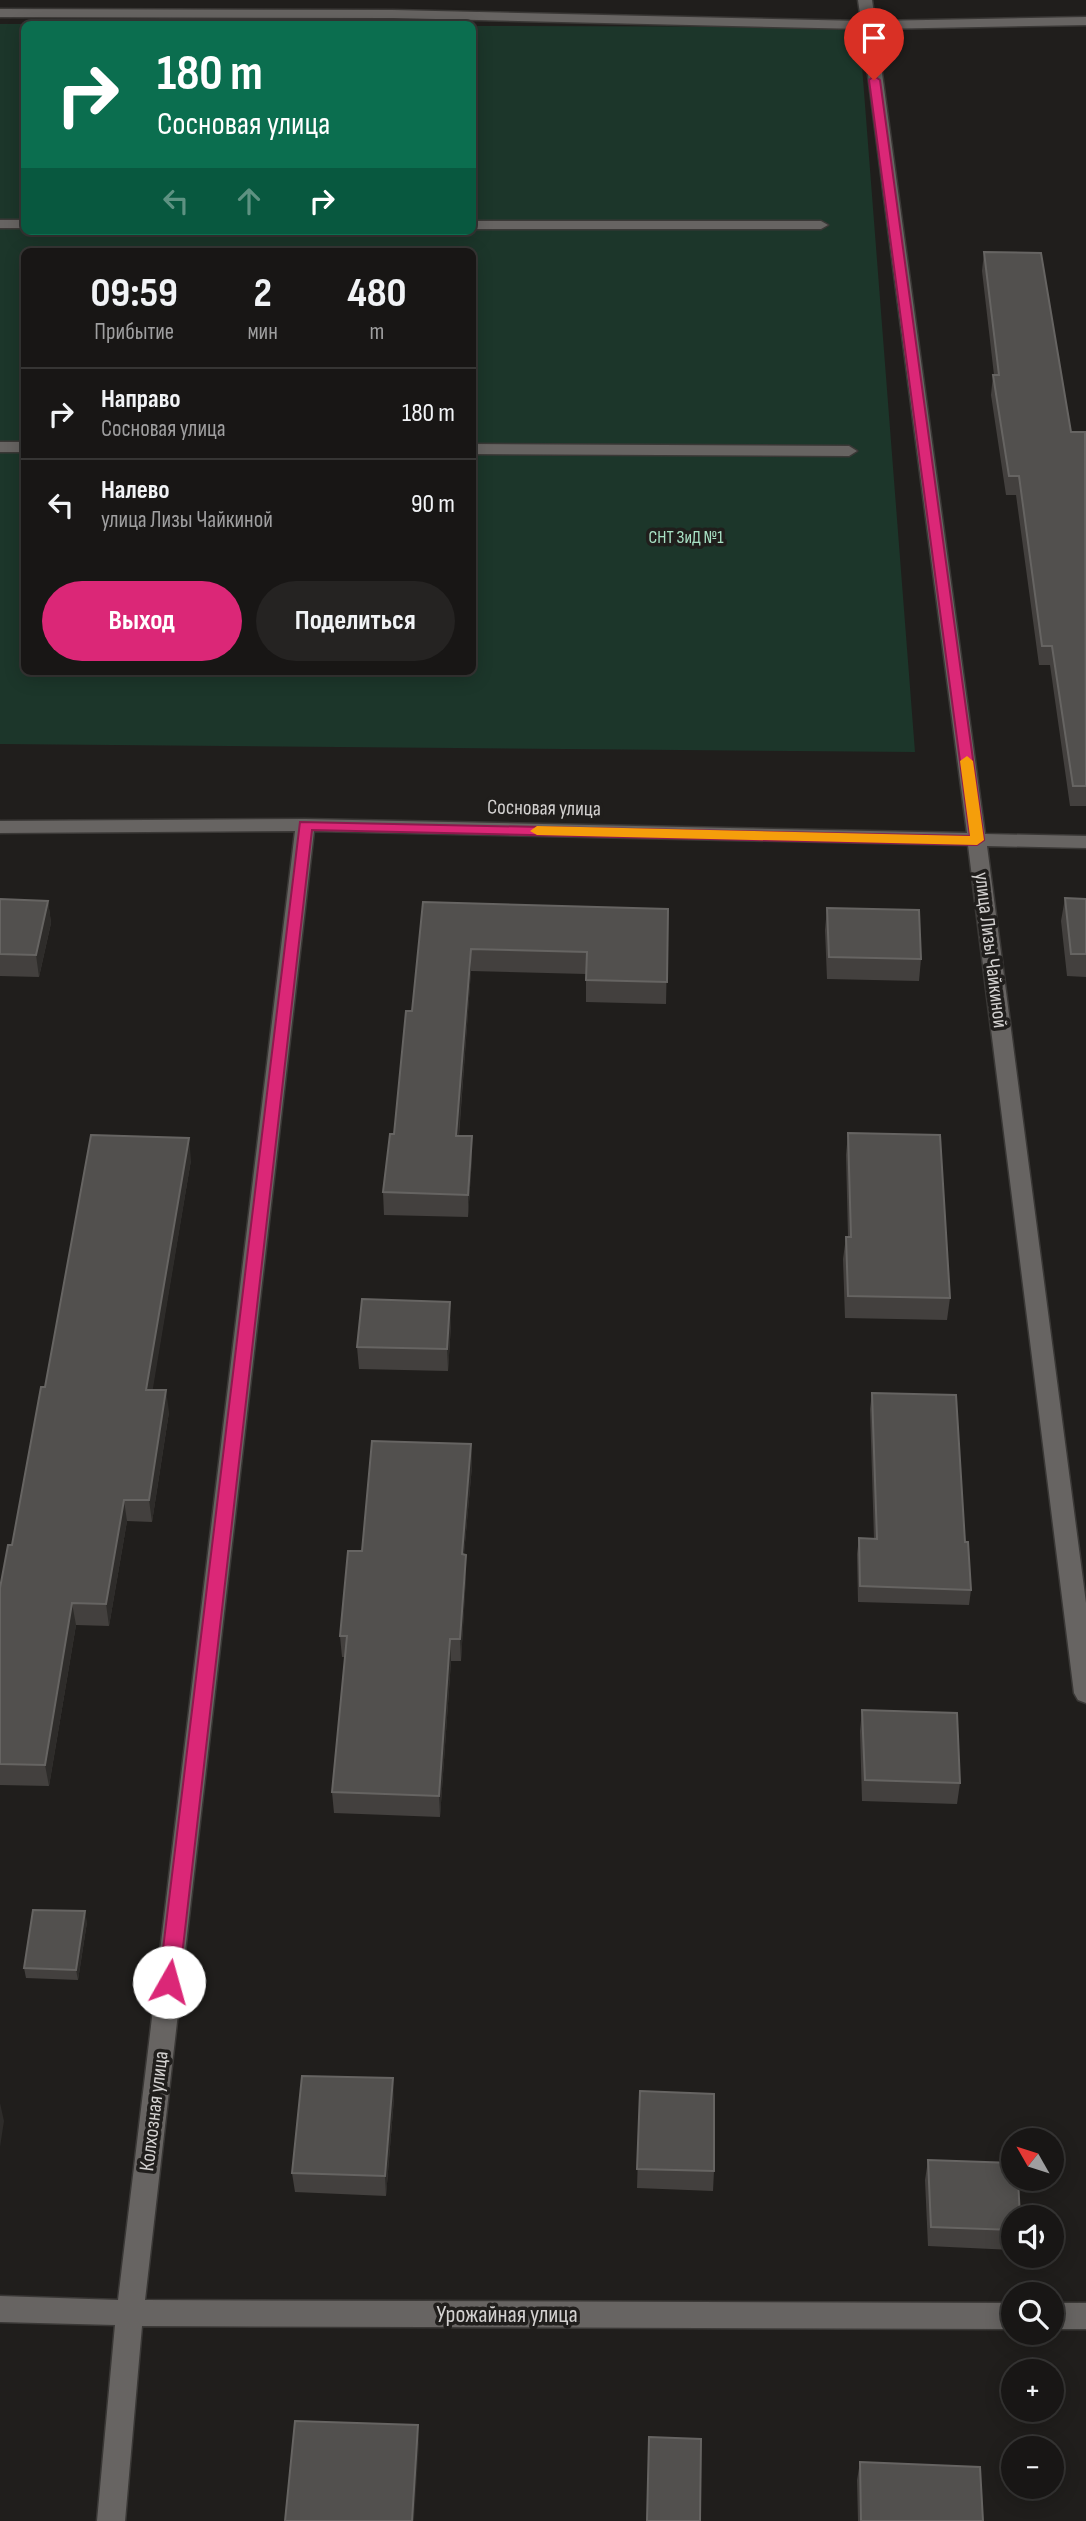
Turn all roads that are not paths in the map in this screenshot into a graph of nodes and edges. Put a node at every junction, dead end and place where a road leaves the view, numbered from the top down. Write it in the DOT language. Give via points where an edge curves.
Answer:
graph roads {
  1 [pos="864,0"];
  2 [pos="393,7"];
  3 [pos="0,13"];
  4 [pos="1086,21"];
  5 [pos="867,25"];
  6 [pos="0,224"];
  7 [pos="21,224"];
  8 [pos="476,225"];
  9 [pos="821,225"];
  10 [pos="0,447"];
  11 [pos="21,447"];
  12 [pos="476,449"];
  13 [pos="849,451"];
  14 [pos="305,825"];
  15 [pos="0,827"];
  16 [pos="977,840"];
  17 [pos="1086,842"];
  18 [pos="1086,1693"];
  19 [pos="0,2309"];
  20 [pos="130,2313"];
  21 [pos="1001,2316"];
  22 [pos="1064,2316"];
  23 [pos="1086,2316"];
  24 [pos="111,2521"];
  1 -- 5 [label="street, улица Лизы Чайкиной"];
  2 -- 3 [label="street"];
  2 -- 5 [label="street"];
  4 -- 5 [label="street"];
  5 -- 16 [label="street, улица Лизы Чайкиной"];
  6 -- 7 [label="street"];
  8 -- 9 [label="street"];
  10 -- 11 [label="street"];
  12 -- 13 [label="street"];
  14 -- 15 [label="street, Сосновая улица"];
  14 -- 16 [label="street, Сосновая улица"];
  14 -- 20 [label="street, Колхозная улица"];
  16 -- 17 [label="street, Сосновая улица"];
  16 -- 18 [label="street, улица Лизы Чайкиной"];
  19 -- 20 [label="street, Урожайная улица"];
  20 -- 21 [label="street, Урожайная улица"];
  20 -- 24 [label="street, Колхозная улица"];
  22 -- 23 [label="street"];
}
